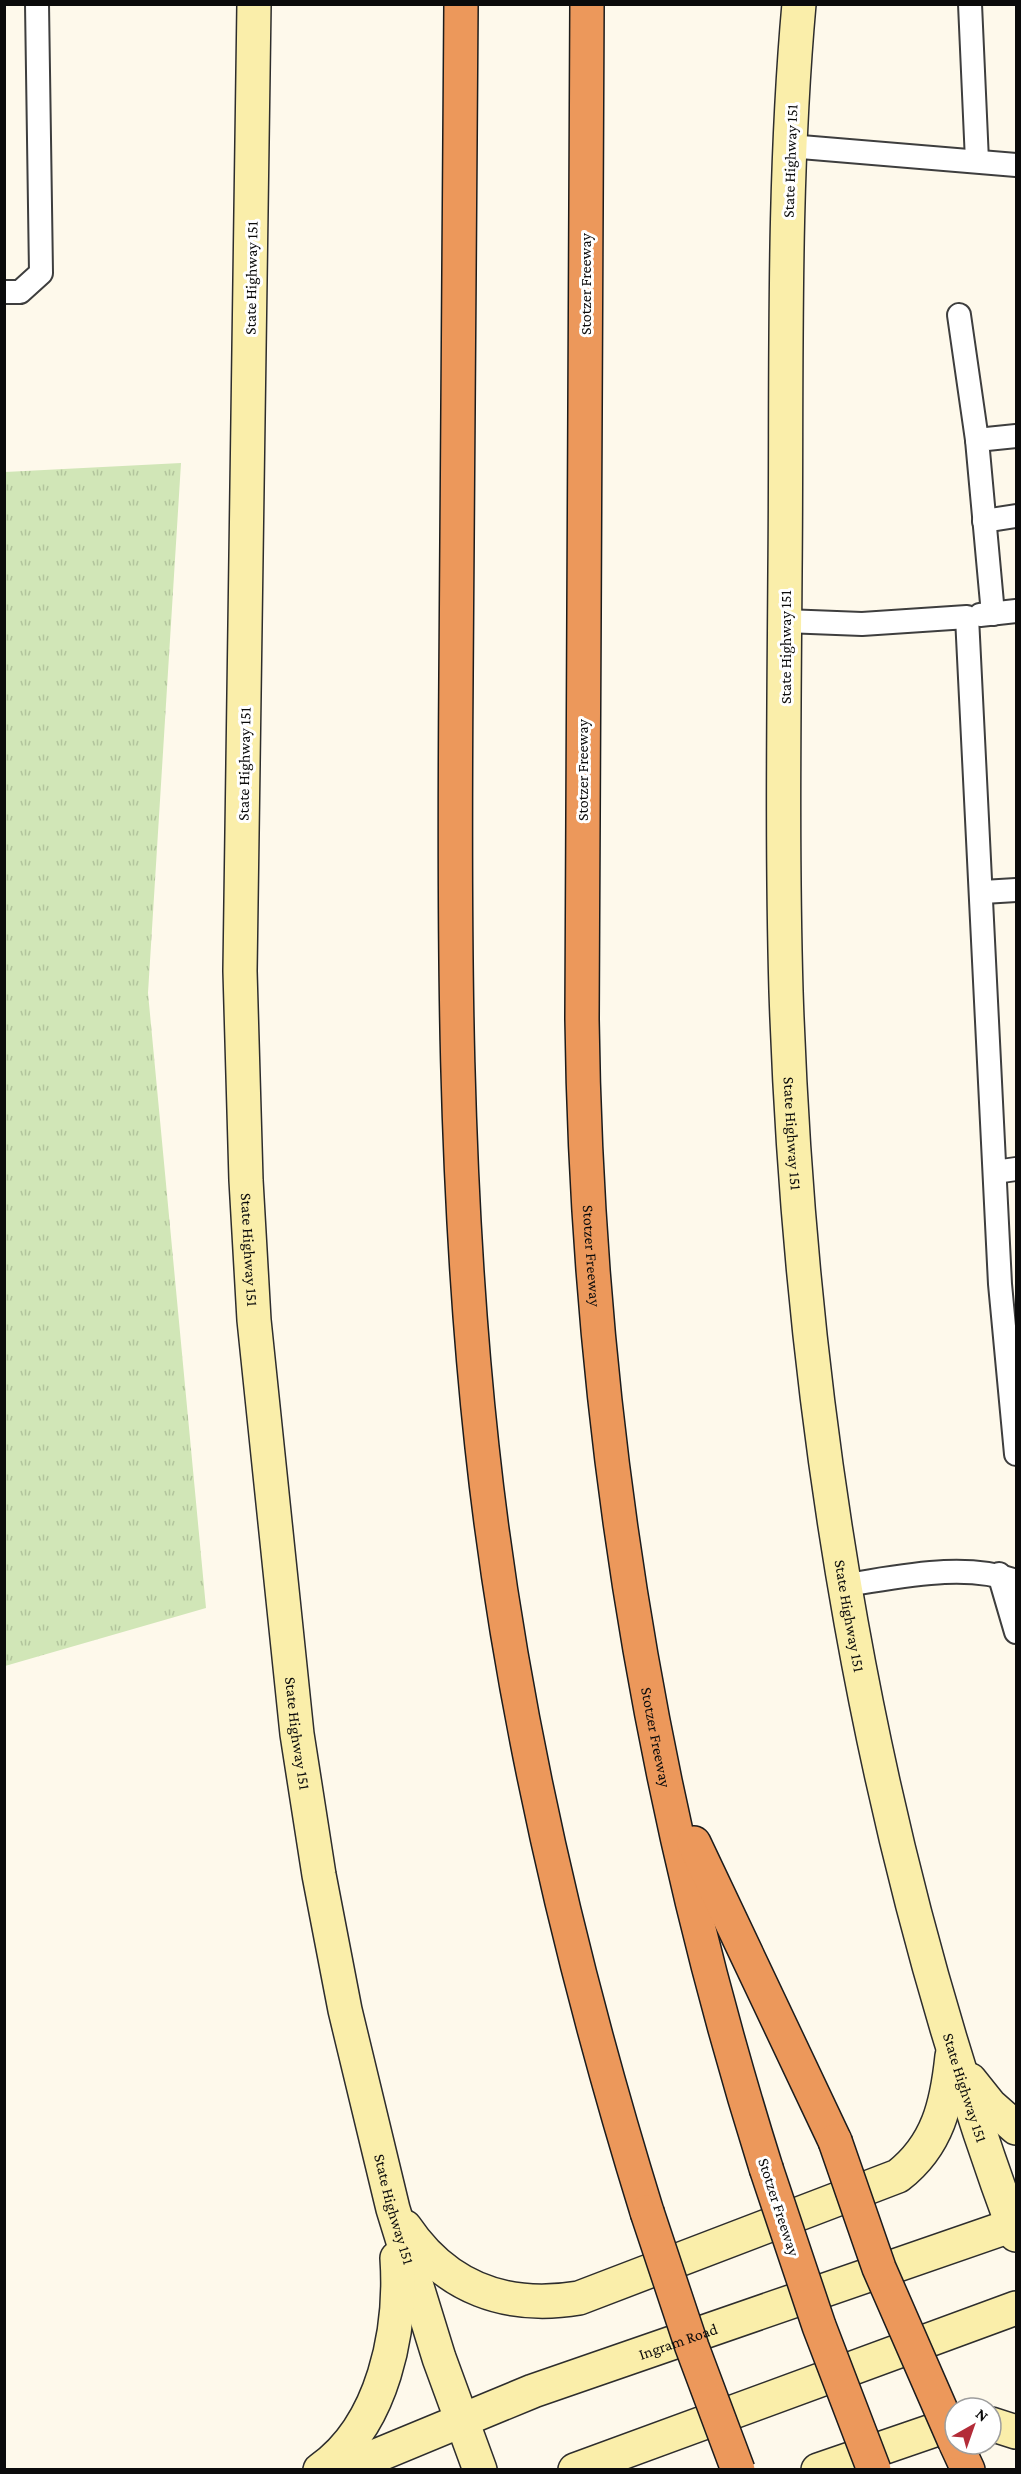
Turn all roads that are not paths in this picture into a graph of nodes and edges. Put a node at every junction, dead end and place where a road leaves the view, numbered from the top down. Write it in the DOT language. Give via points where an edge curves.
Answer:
graph roads {
  1 [pos="37,4"];
  2 [pos="254,4"];
  3 [pos="461,4"];
  4 [pos="587,4"];
  5 [pos="799,4"];
  6 [pos="970,4"];
  7 [pos="789,146"];
  8 [pos="976,161"];
  9 [pos="1017,165"];
  10 [pos="4,292"];
  11 [pos="959,315"];
  12 [pos="1017,436"];
  13 [pos="977,440"];
  14 [pos="1017,516"];
  15 [pos="984,520"];
  16 [pos="1017,611"];
  17 [pos="993,614"];
  18 [pos="967,617"];
  19 [pos="785,621"];
  20 [pos="1017,890"];
  21 [pos="982,892"];
  22 [pos="1006,1171"];
  23 [pos="1009,1312"];
  24 [pos="1017,1454"];
  25 [pos="1008,1578"];
  26 [pos="846,1584"];
  27 [pos="1017,1632"];
  28 [pos="665,1782"];
  29 [pos="953,2048"];
  30 [pos="1017,2128"];
  31 [pos="393,2209"];
  32 [pos="1015,2228"];
  33 [pos="1017,2308"];
  34 [pos="943,2413"];
  35 [pos="461,2420"];
  36 [pos="943,2427"];
  37 [pos="321,2469"];
  38 [pos="342,2469"];
  39 [pos="480,2469"];
  40 [pos="575,2469"];
  41 [pos="738,2469"];
  42 [pos="818,2469"];
  43 [pos="874,2469"];
  1 -- 10 [label="lane" via="41,273 20,292"];
  2 -- 31 [label="main road, State Highway 151" via="240,971 254,1320 288,1667 308,1808 345,2010"];
  3 -- 41 [label="highway, bridge" via="455,962 460,1174 469,1315 492,1523 539,1802 595,2031 692,2347"];
  4 -- 28 [label="highway, Stotzer Freeway" via="581,935 585,1157 608,1439 627,1576"];
  5 -- 7 [label="main road, State Highway 151"];
  6 -- 8 [label="lane"];
  7 -- 8 [label="lane"];
  7 -- 19 [label="main road, State Highway 151"];
  8 -- 9 [label="lane"];
  11 -- 13 [label="lane"];
  12 -- 13 [label="lane"];
  13 -- 15 [label="lane"];
  14 -- 15 [label="lane"];
  15 -- 17 [label="lane"];
  16 -- 17 [label="lane"];
  17 -- 18 [label="lane"];
  18 -- 19 [label="lane" via="862,624"];
  18 -- 21 [label="lane"];
  19 -- 26 [label="main road, State Highway 151" via="785,945 797,1189 814,1361"];
  20 -- 21 [label="lane"];
  21 -- 22 [label="lane"];
  22 -- 23 [label="lane"];
  23 -- 24 [label="lane"];
  25 -- 26 [label="lane" via="911,1575"];
  25 -- 27 [label="lane"];
  26 -- 29 [label="main road, State Highway 151" via="905,1876"];
  28 -- 34 [label="highway, bridge" via="835,2141 879,2268"];
  28 -- 43 [label="highway, Stotzer Freeway, bridge" via="732,2056 766,2168 819,2326"];
  29 -- 30 [label="main road" via="975,2087"];
  29 -- 31 [label="main road" via="938,2128 920,2156 898,2176 579,2298 552,2303 479,2291 433,2263"];
  29 -- 32 [label="main road, State Highway 151"];
  31 -- 35 [label="main road, State Highway 151"];
  31 -- 37 [label="main road" via="397,2304 383,2380 357,2431"];
  32 -- 35 [label="main road, Ingram Road" via="533,2391"];
  33 -- 40 [label="main road"];
  35 -- 38 [label="main road, Ingram Road"];
  35 -- 39 [label="main road, State Highway 151"];
  36 -- 42 [label="main road"];
}
